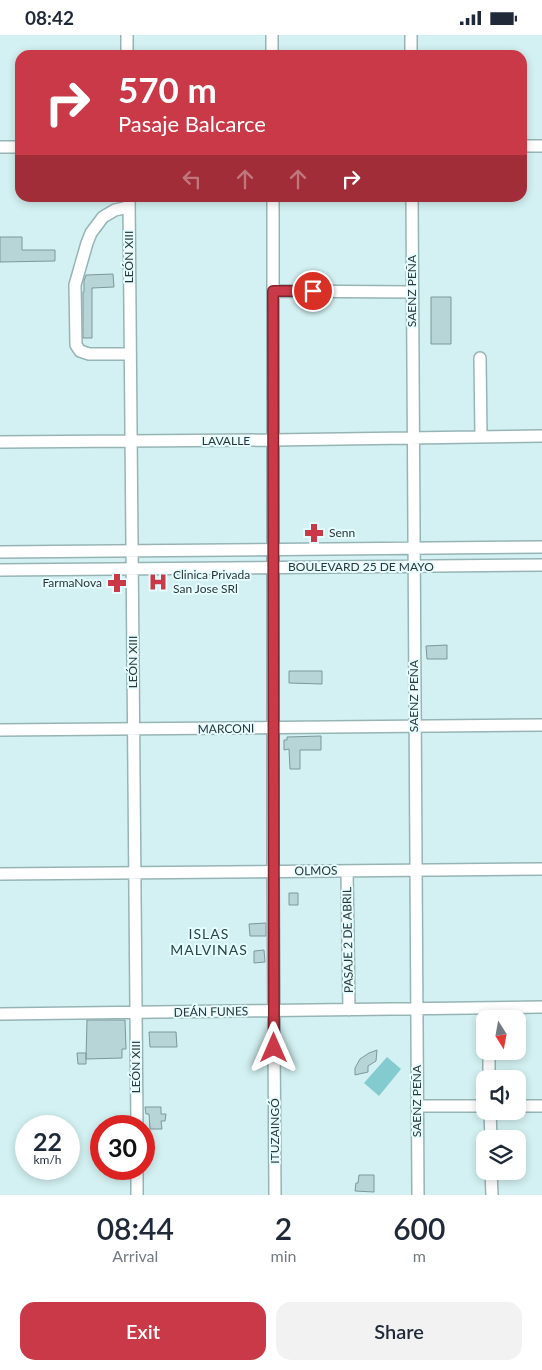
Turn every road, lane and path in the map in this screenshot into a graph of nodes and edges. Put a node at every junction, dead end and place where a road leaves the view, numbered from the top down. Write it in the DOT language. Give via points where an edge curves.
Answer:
graph roads {
  1 [pos="127,35"];
  2 [pos="272,35"];
  3 [pos="411,35"];
  4 [pos="127,50"];
  5 [pos="272,50"];
  6 [pos="411,50"];
  7 [pos="527,146"];
  8 [pos="542,146"];
  9 [pos="0,147"];
  10 [pos="15,147"];
  11 [pos="129,202"];
  12 [pos="273,202"];
  13 [pos="412,202"];
  14 [pos="273,291"];
  15 [pos="412,293"];
  16 [pos="130,354"];
  17 [pos="480,358"];
  18 [pos="542,436"];
  19 [pos="481,437"];
  20 [pos="412,438"];
  21 [pos="273,440"];
  22 [pos="131,441"];
  23 [pos="0,442"];
  24 [pos="542,547"];
  25 [pos="413,548"];
  26 [pos="273,550"];
  27 [pos="132,551"];
  28 [pos="0,552"];
  29 [pos="542,565"];
  30 [pos="413,566"];
  31 [pos="273,568"];
  32 [pos="132,569"];
  33 [pos="0,570"];
  34 [pos="542,725"];
  35 [pos="414,727"];
  36 [pos="273,728"];
  37 [pos="0,730"];
  38 [pos="133,730"];
  39 [pos="542,869"];
  40 [pos="415,870"];
  41 [pos="273,871"];
  42 [pos="347,871"];
  43 [pos="134,873"];
  44 [pos="0,874"];
  45 [pos="542,1007"];
  46 [pos="416,1009"];
  47 [pos="349,1010"];
  48 [pos="515,1010"];
  49 [pos="274,1011"];
  50 [pos="476,1012"];
  51 [pos="136,1013"];
  52 [pos="0,1014"];
  53 [pos="417,1106"];
  54 [pos="476,1106"];
  55 [pos="526,1106"];
  56 [pos="542,1106"];
  57 [pos="137,1115"];
  58 [pos="137,1180"];
  59 [pos="491,1180"];
  60 [pos="137,1195"];
  61 [pos="275,1195"];
  62 [pos="418,1195"];
  63 [pos="492,1195"];
  1 -- 4 [label="street"];
  2 -- 5 [label="street"];
  3 -- 6 [label="street"];
  7 -- 8 [label="street"];
  9 -- 10 [label="street"];
  11 -- 16 [label="street, LEÓN XIII"];
  11 -- 16 [label="street" via="103,217 91,233 75,285 76,345 80,351"];
  12 -- 14 [label="street, ITUZAINGÓ"];
  13 -- 15 [label="street, SAENZ PEÑA"];
  14 -- 15 [label="street"];
  14 -- 21 [label="street, ITUZAINGÓ"];
  15 -- 20 [label="street, SAENZ PEÑA"];
  16 -- 22 [label="street, LEÓN XIII"];
  17 -- 19 [label="street"];
  18 -- 19 [label="street, LAVALLE"];
  19 -- 20 [label="street, LAVALLE"];
  20 -- 21 [label="street, LAVALLE"];
  20 -- 25 [label="street, SAENZ PEÑA"];
  21 -- 22 [label="street, LAVALLE"];
  21 -- 26 [label="street, ITUZAINGÓ"];
  22 -- 23 [label="street, LAVALLE"];
  22 -- 27 [label="street, LEÓN XIII"];
  24 -- 25 [label="street, BOULEVARD 25 DE MAYO"];
  25 -- 26 [label="street, BOULEVARD 25 DE MAYO"];
  25 -- 30 [label="street, SAENZ PEÑA"];
  26 -- 27 [label="street, BOULEVARD 25 DE MAYO"];
  26 -- 31 [label="street, ITUZAINGÓ"];
  27 -- 28 [label="street, BOULEVARD 25 DE MAYO"];
  27 -- 32 [label="street, LEÓN XIII"];
  29 -- 30 [label="street, BOULEVARD 25 DE MAYO"];
  30 -- 31 [label="street, BOULEVARD 25 DE MAYO"];
  30 -- 35 [label="street, SAENZ PEÑA"];
  31 -- 32 [label="street, BOULEVARD 25 DE MAYO"];
  31 -- 36 [label="street, ITUZAINGÓ"];
  32 -- 33 [label="street, BOULEVARD 25 DE MAYO"];
  32 -- 38 [label="street, LEÓN XIII"];
  34 -- 35 [label="street, MARCONI"];
  35 -- 36 [label="street, MARCONI"];
  35 -- 40 [label="street, SAENZ PEÑA"];
  36 -- 38 [label="street, MARCONI"];
  36 -- 41 [label="street, ITUZAINGÓ"];
  37 -- 38 [label="street, MARCONI"];
  38 -- 43 [label="street, LEÓN XIII"];
  39 -- 40 [label="street, OLMOS"];
  40 -- 42 [label="street, OLMOS"];
  40 -- 46 [label="street, SAENZ PEÑA"];
  41 -- 42 [label="street, OLMOS"];
  41 -- 43 [label="street, OLMOS"];
  41 -- 49 [label="street, ITUZAINGÓ"];
  42 -- 47 [label="street, PASAJE 2 DE ABRIL"];
  43 -- 44 [label="street, OLMOS"];
  43 -- 51 [label="street, LEÓN XIII"];
  45 -- 48 [label="street, DEÁN FUNES"];
  46 -- 47 [label="street, DEÁN FUNES"];
  46 -- 50 [label="street, DEÁN FUNES"];
  46 -- 53 [label="street, SAENZ PEÑA"];
  47 -- 49 [label="street, DEÁN FUNES"];
  49 -- 51 [label="street, DEÁN FUNES"];
  49 -- 61 [label="street, ITUZAINGÓ"];
  51 -- 52 [label="street, DEÁN FUNES"];
  51 -- 57 [label="street, LEÓN XIII"];
  53 -- 54 [label="street"];
  53 -- 62 [label="street, SAENZ PEÑA"];
  55 -- 56 [label="street"];
  58 -- 60 [label="street"];
  59 -- 63 [label="street"];
}
